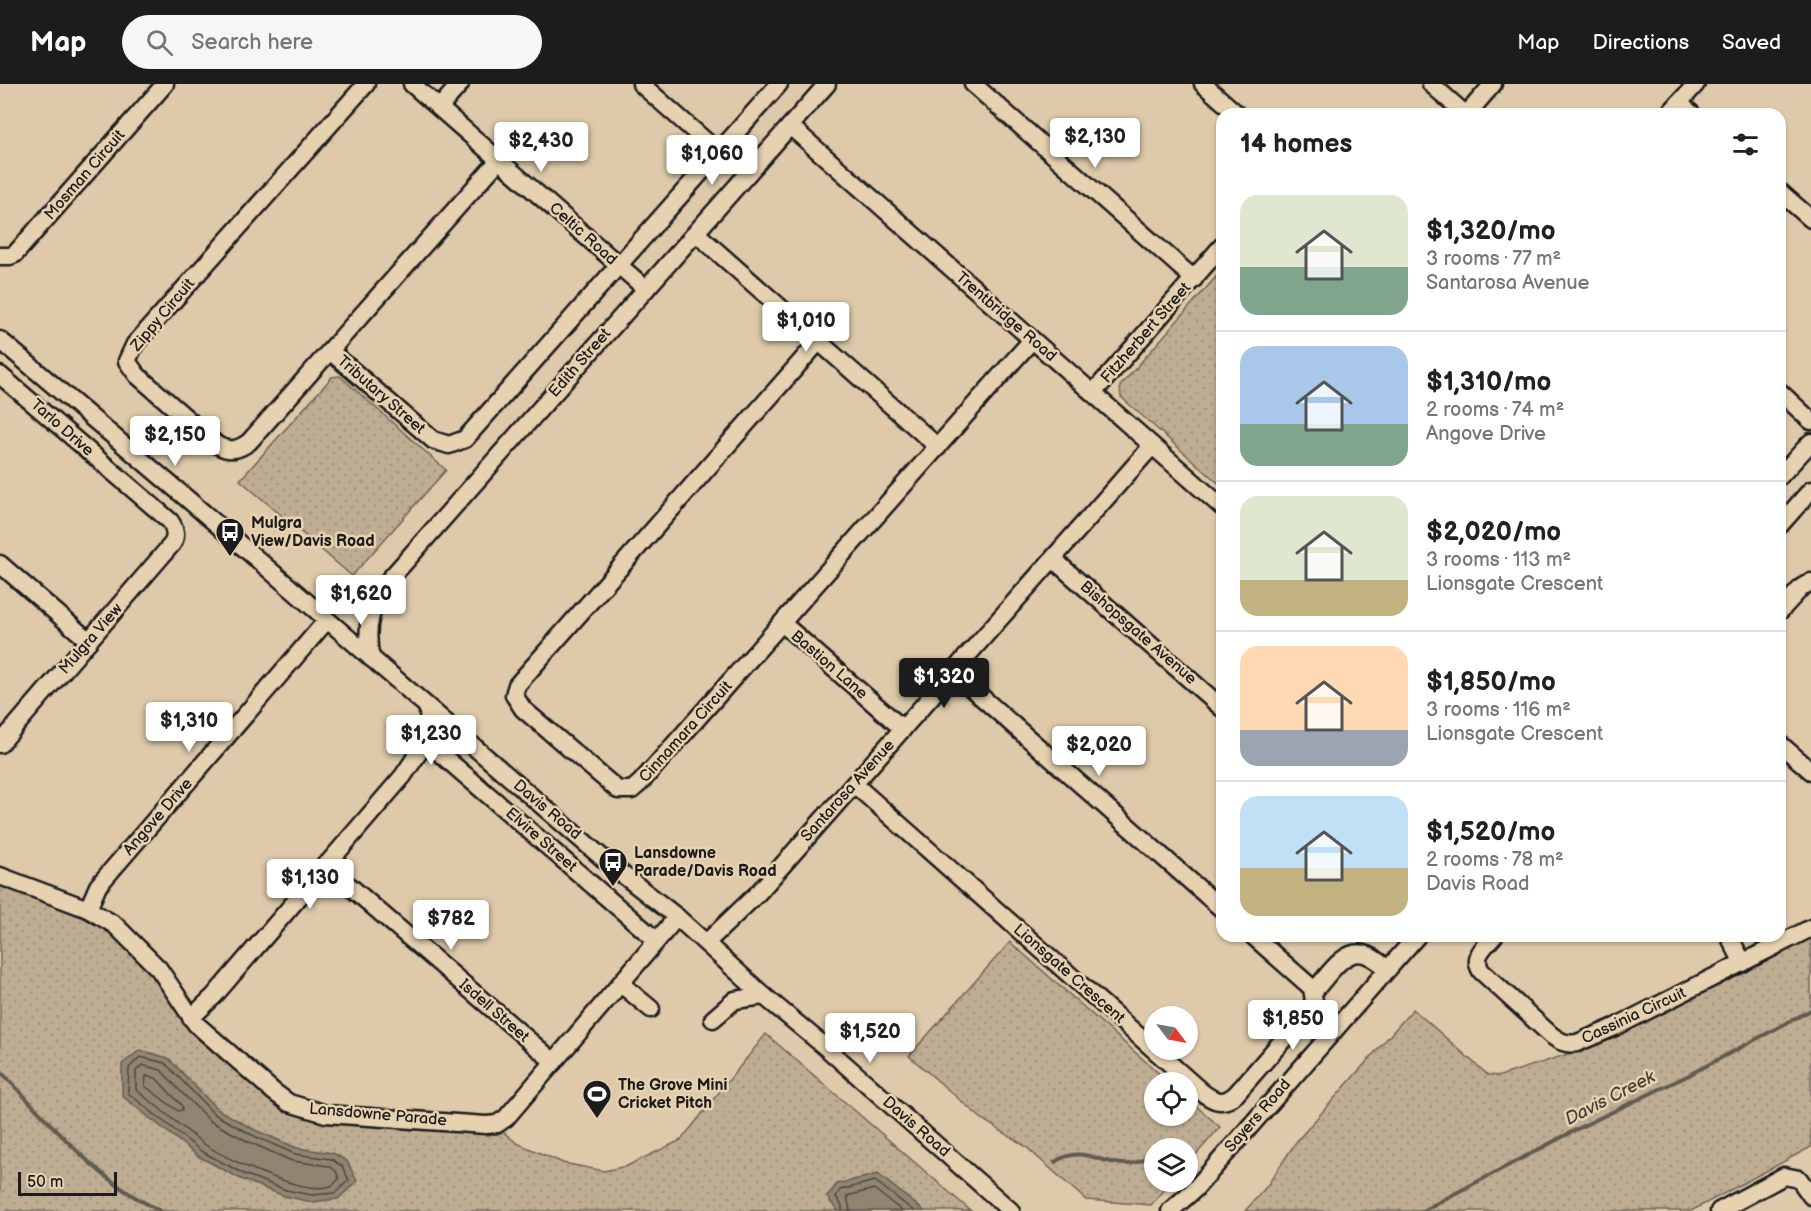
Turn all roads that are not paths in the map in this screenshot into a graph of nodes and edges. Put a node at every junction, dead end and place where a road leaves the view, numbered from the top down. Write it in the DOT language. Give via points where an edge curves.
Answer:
graph roads {
  1 [pos="165,84"];
  2 [pos="366,84"];
  3 [pos="412,84"];
  4 [pos="460,84"];
  5 [pos="641,84"];
  6 [pos="779,84"];
  7 [pos="827,84"];
  8 [pos="973,84"];
  9 [pos="1203,84"];
  10 [pos="1431,84"];
  11 [pos="1493,84"];
  12 [pos="1696,84"];
  13 [pos="440,107"];
  14 [pos="1230,108"];
  15 [pos="1459,108"];
  16 [pos="1471,108"];
  17 [pos="1674,108"];
  18 [pos="790,126"];
  19 [pos="718,152"];
  20 [pos="500,159"];
  21 [pos="1786,197"];
  22 [pos="1811,219"];
  23 [pos="696,233"];
  24 [pos="1216,253"];
  25 [pos="0,256"];
  26 [pos="619,265"];
  27 [pos="1194,279"];
  28 [pos="646,289"];
  29 [pos="0,340"];
  30 [pos="1032,340"];
  31 [pos="819,341"];
  32 [pos="330,351"];
  33 [pos="0,375"];
  34 [pos="1092,393"];
  35 [pos="1786,398"];
  36 [pos="1811,422"];
  37 [pos="1811,442"];
  38 [pos="1152,446"];
  39 [pos="938,447"];
  40 [pos="1786,469"];
  41 [pos="1811,490"];
  42 [pos="1216,502"];
  43 [pos="1786,518"];
  44 [pos="175,531"];
  45 [pos="1053,559"];
  46 [pos="0,564"];
  47 [pos="1811,582"];
  48 [pos="1786,604"];
  49 [pos="327,620"];
  50 [pos="782,623"];
  51 [pos="89,641"];
  52 [pos="371,658"];
  53 [pos="953,672"];
  54 [pos="1216,703"];
  55 [pos="428,709"];
  56 [pos="903,729"];
  57 [pos="429,737"];
  58 [pos="0,744"];
  59 [pos="1786,749"];
  60 [pos="443,756"];
  61 [pos="1811,771"];
  62 [pos="403,776"];
  63 [pos="854,784"];
  64 [pos="325,866"];
  65 [pos="0,876"];
  66 [pos="1216,904"];
  67 [pos="88,909"];
  68 [pos="676,917"];
  69 [pos="1811,928"];
  70 [pos="656,940"];
  71 [pos="1786,941"];
  72 [pos="1260,942"];
  73 [pos="1412,942"];
  74 [pos="1489,942"];
  75 [pos="1732,942"];
  76 [pos="1784,942"];
  77 [pos="706,943"];
  78 [pos="1743,963"];
  79 [pos="1388,969"];
  80 [pos="621,984"];
  81 [pos="1313,992"];
  82 [pos="764,996"];
  83 [pos="651,1009"];
  84 [pos="191,1018"];
  85 [pos="713,1019"];
  86 [pos="554,1062"];
  87 [pos="1198,1186"];
  88 [pos="1192,1192"];
  89 [pos="1193,1192"];
  90 [pos="1811,1196"];
  91 [pos="1011,1211"];
  92 [pos="1170,1211"];
  93 [pos="1180,1211"];
  94 [pos="1719,1211"];
  1 -- 25 [label="street, Mosman Circuit" via="15,254"];
  2 -- 32 [label="street, Zippy Circuit" via="135,344 127,361 137,375 218,445 234,450 249,442"];
  3 -- 13 [label="street, Celtic Road"];
  4 -- 13 [label="street"];
  5 -- 19 [label="street"];
  6 -- 19 [label="street"];
  7 -- 18 [label="street, Edith Street"];
  8 -- 27 [label="street"];
  9 -- 14 [label="street"];
  10 -- 15 [label="street"];
  11 -- 16 [label="street"];
  12 -- 17 [label="street"];
  13 -- 20 [label="street, Celtic Road"];
  18 -- 23 [label="street, Edith Street"];
  18 -- 30 [label="street, Trentbridge Road"];
  19 -- 26 [label="street"];
  20 -- 26 [label="street, Celtic Road"];
  20 -- 32 [label="street, Zippy Circuit"];
  21 -- 22 [label="street"];
  23 -- 28 [label="street, Edith Street"];
  23 -- 31 [label="street"];
  24 -- 27 [label="street, Fitzherbert Street"];
  26 -- 28 [label="street, Celtic Road"];
  26 -- 32 [label="street, Tributary Street" via="465,439 449,446 433,440"];
  27 -- 34 [label="street, Fitzherbert Street"];
  28 -- 52 [label="street, Edith Street" via="389,580 371,615 367,640"];
  29 -- 49 [label="street, Davis Road"];
  30 -- 34 [label="street, Trentbridge Road"];
  30 -- 39 [label="street, Cinnamara Circuit"];
  31 -- 39 [label="street"];
  31 -- 50 [label="street, Cinnamara Circuit" via="521,679 514,695 524,709 618,790 628,791 641,782"];
  33 -- 44 [label="street, Tarlo Drive" via="170,521"];
  34 -- 38 [label="street, Trentbridge Road"];
  35 -- 36 [label="street"];
  37 -- 40 [label="street"];
  38 -- 42 [label="street, Trentbridge Road"];
  38 -- 45 [label="street, Santarosa Avenue"];
  39 -- 50 [label="street, Cinnamara Circuit"];
  41 -- 43 [label="street"];
  44 -- 51 [label="street, Mulgra View" via="172,544"];
  45 -- 53 [label="street, Santarosa Avenue"];
  45 -- 54 [label="street, Bishopsgate Avenue"];
  46 -- 51 [label="street"];
  47 -- 48 [label="street"];
  49 -- 52 [label="street, Davis Road"];
  49 -- 67 [label="street, Angove Drive" via="98,886"];
  50 -- 56 [label="street, Bastion Lane"];
  51 -- 58 [label="street, Mulgra View"];
  52 -- 55 [label="street, Davis Road"];
  53 -- 56 [label="street, Santarosa Avenue"];
  53 -- 66 [label="street"];
  55 -- 57 [label="street"];
  55 -- 68 [label="street, Davis Road"];
  56 -- 63 [label="street, Santarosa Avenue"];
  57 -- 60 [label="street, Elvire Street"];
  57 -- 62 [label="street"];
  59 -- 61 [label="street"];
  60 -- 62 [label="street" via="422,762"];
  60 -- 70 [label="street, Elvire Street"];
  62 -- 64 [label="street"];
  63 -- 77 [label="street, Santarosa Avenue" via="758,893"];
  63 -- 81 [label="street, Lionsgate Crescent" via="1217,1102 1236,1094 1309,1010"];
  64 -- 84 [label="street"];
  64 -- 86 [label="street, Isdell Street"];
  65 -- 67 [label="street, Lansdowne Parade"];
  67 -- 84 [label="street, Lansdowne Parade" via="115,925 151,961"];
  68 -- 70 [label="street, Lansdowne Parade"];
  68 -- 77 [label="street, Davis Road"];
  69 -- 71 [label="street, Cassinia Circuit"];
  70 -- 80 [label="street, Lansdowne Parade"];
  72 -- 81 [label="street"];
  73 -- 79 [label="street, Sayers Road"];
  74 -- 78 [label="street, Cassinia Circuit" via="1476,962 1481,971 1551,1035 1570,1044 1615,1027"];
  75 -- 78 [label="street"];
  76 -- 78 [label="street, Cassinia Circuit"];
  77 -- 82 [label="street, Davis Road"];
  79 -- 81 [label="street" via="1368,955 1348,956"];
  79 -- 87 [label="street, Sayers Road"];
  80 -- 83 [label="street"];
  80 -- 86 [label="street, Lansdowne Parade"];
  82 -- 85 [label="street" via="735,1000"];
  82 -- 91 [label="street, Davis Road"];
  84 -- 86 [label="street, Lansdowne Parade" via="284,1100 326,1114 497,1124"];
  88 -- 92 [label="street, Sayers Road"];
  89 -- 93 [label="street, Sayers Road"];
  90 -- 94 [label="street" via="1799,1179 1784,1176"];
}
